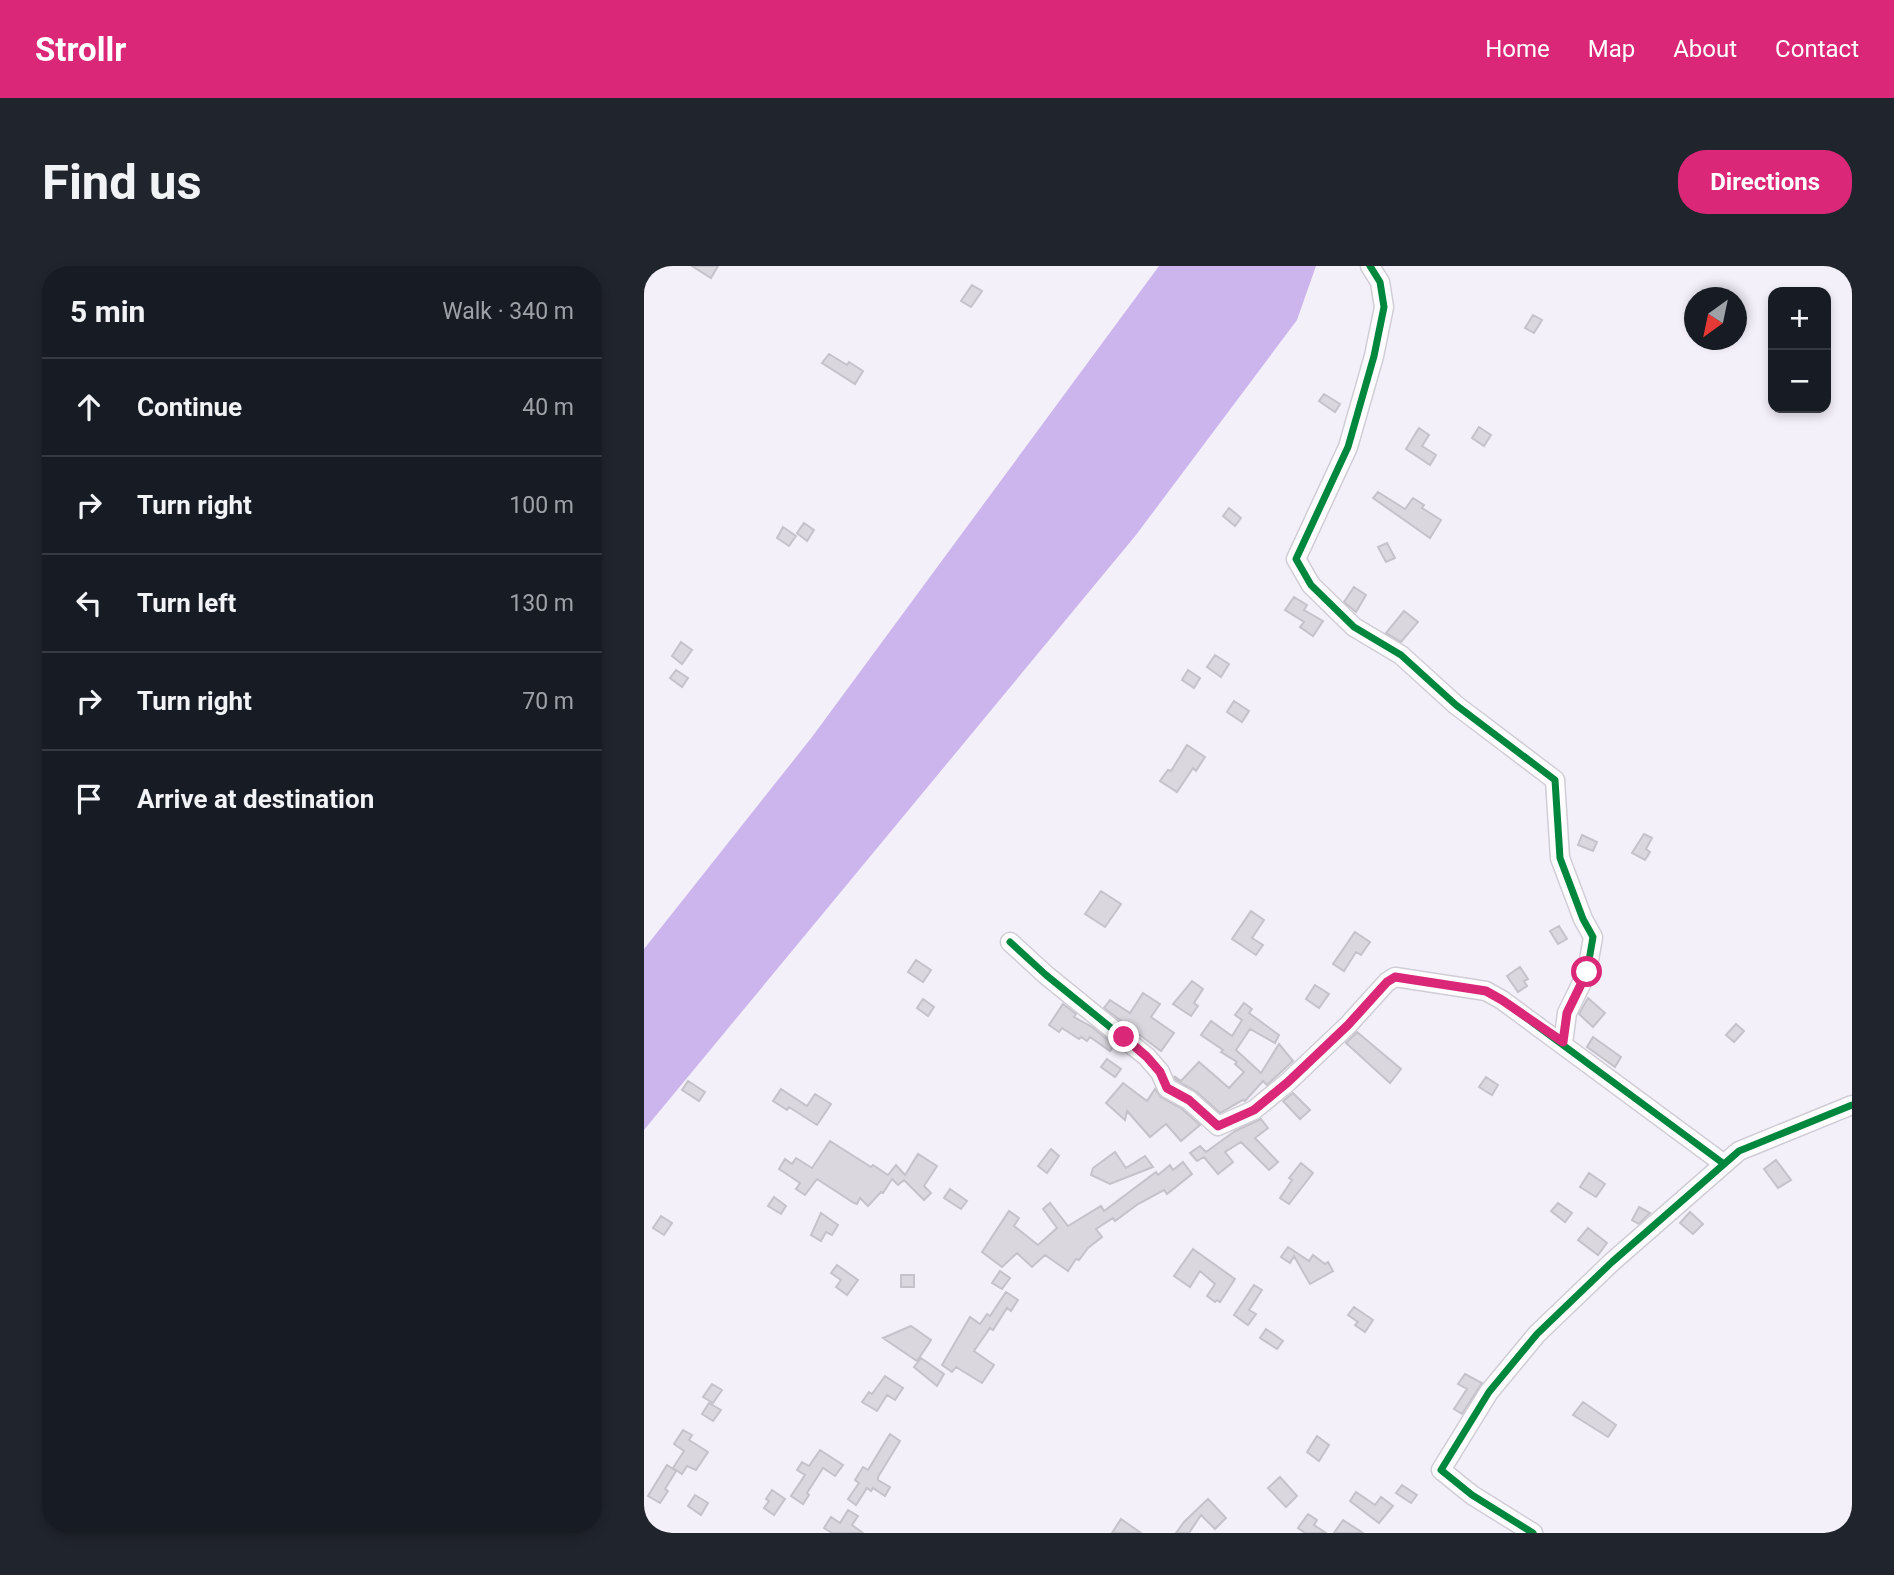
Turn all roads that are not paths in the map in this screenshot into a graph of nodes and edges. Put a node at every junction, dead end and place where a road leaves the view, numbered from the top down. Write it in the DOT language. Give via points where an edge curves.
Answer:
graph roads {
  1 [pos="1370,266"];
  2 [pos="1010,942"];
  3 [pos="1563,1042"];
  4 [pos="1852,1105"];
  5 [pos="1724,1164"];
  6 [pos="1533,1533"];
  1 -- 3 [label="street" via="1380,282 1384,307 1374,356 1348,447 1296,559 1311,584 1354,627 1401,655 1456,705 1555,780 1560,858 1593,937 1587,972 1567,1013"];
  2 -- 3 [label="street" via="1147,1057 1167,1088 1189,1100 1218,1126 1254,1110 1288,1082 1395,977 1486,991"];
  3 -- 5 [label="street"];
  4 -- 5 [label="street" via="1739,1151"];
  5 -- 6 [label="street" via="1536,1334 1489,1392 1441,1470"];
}
